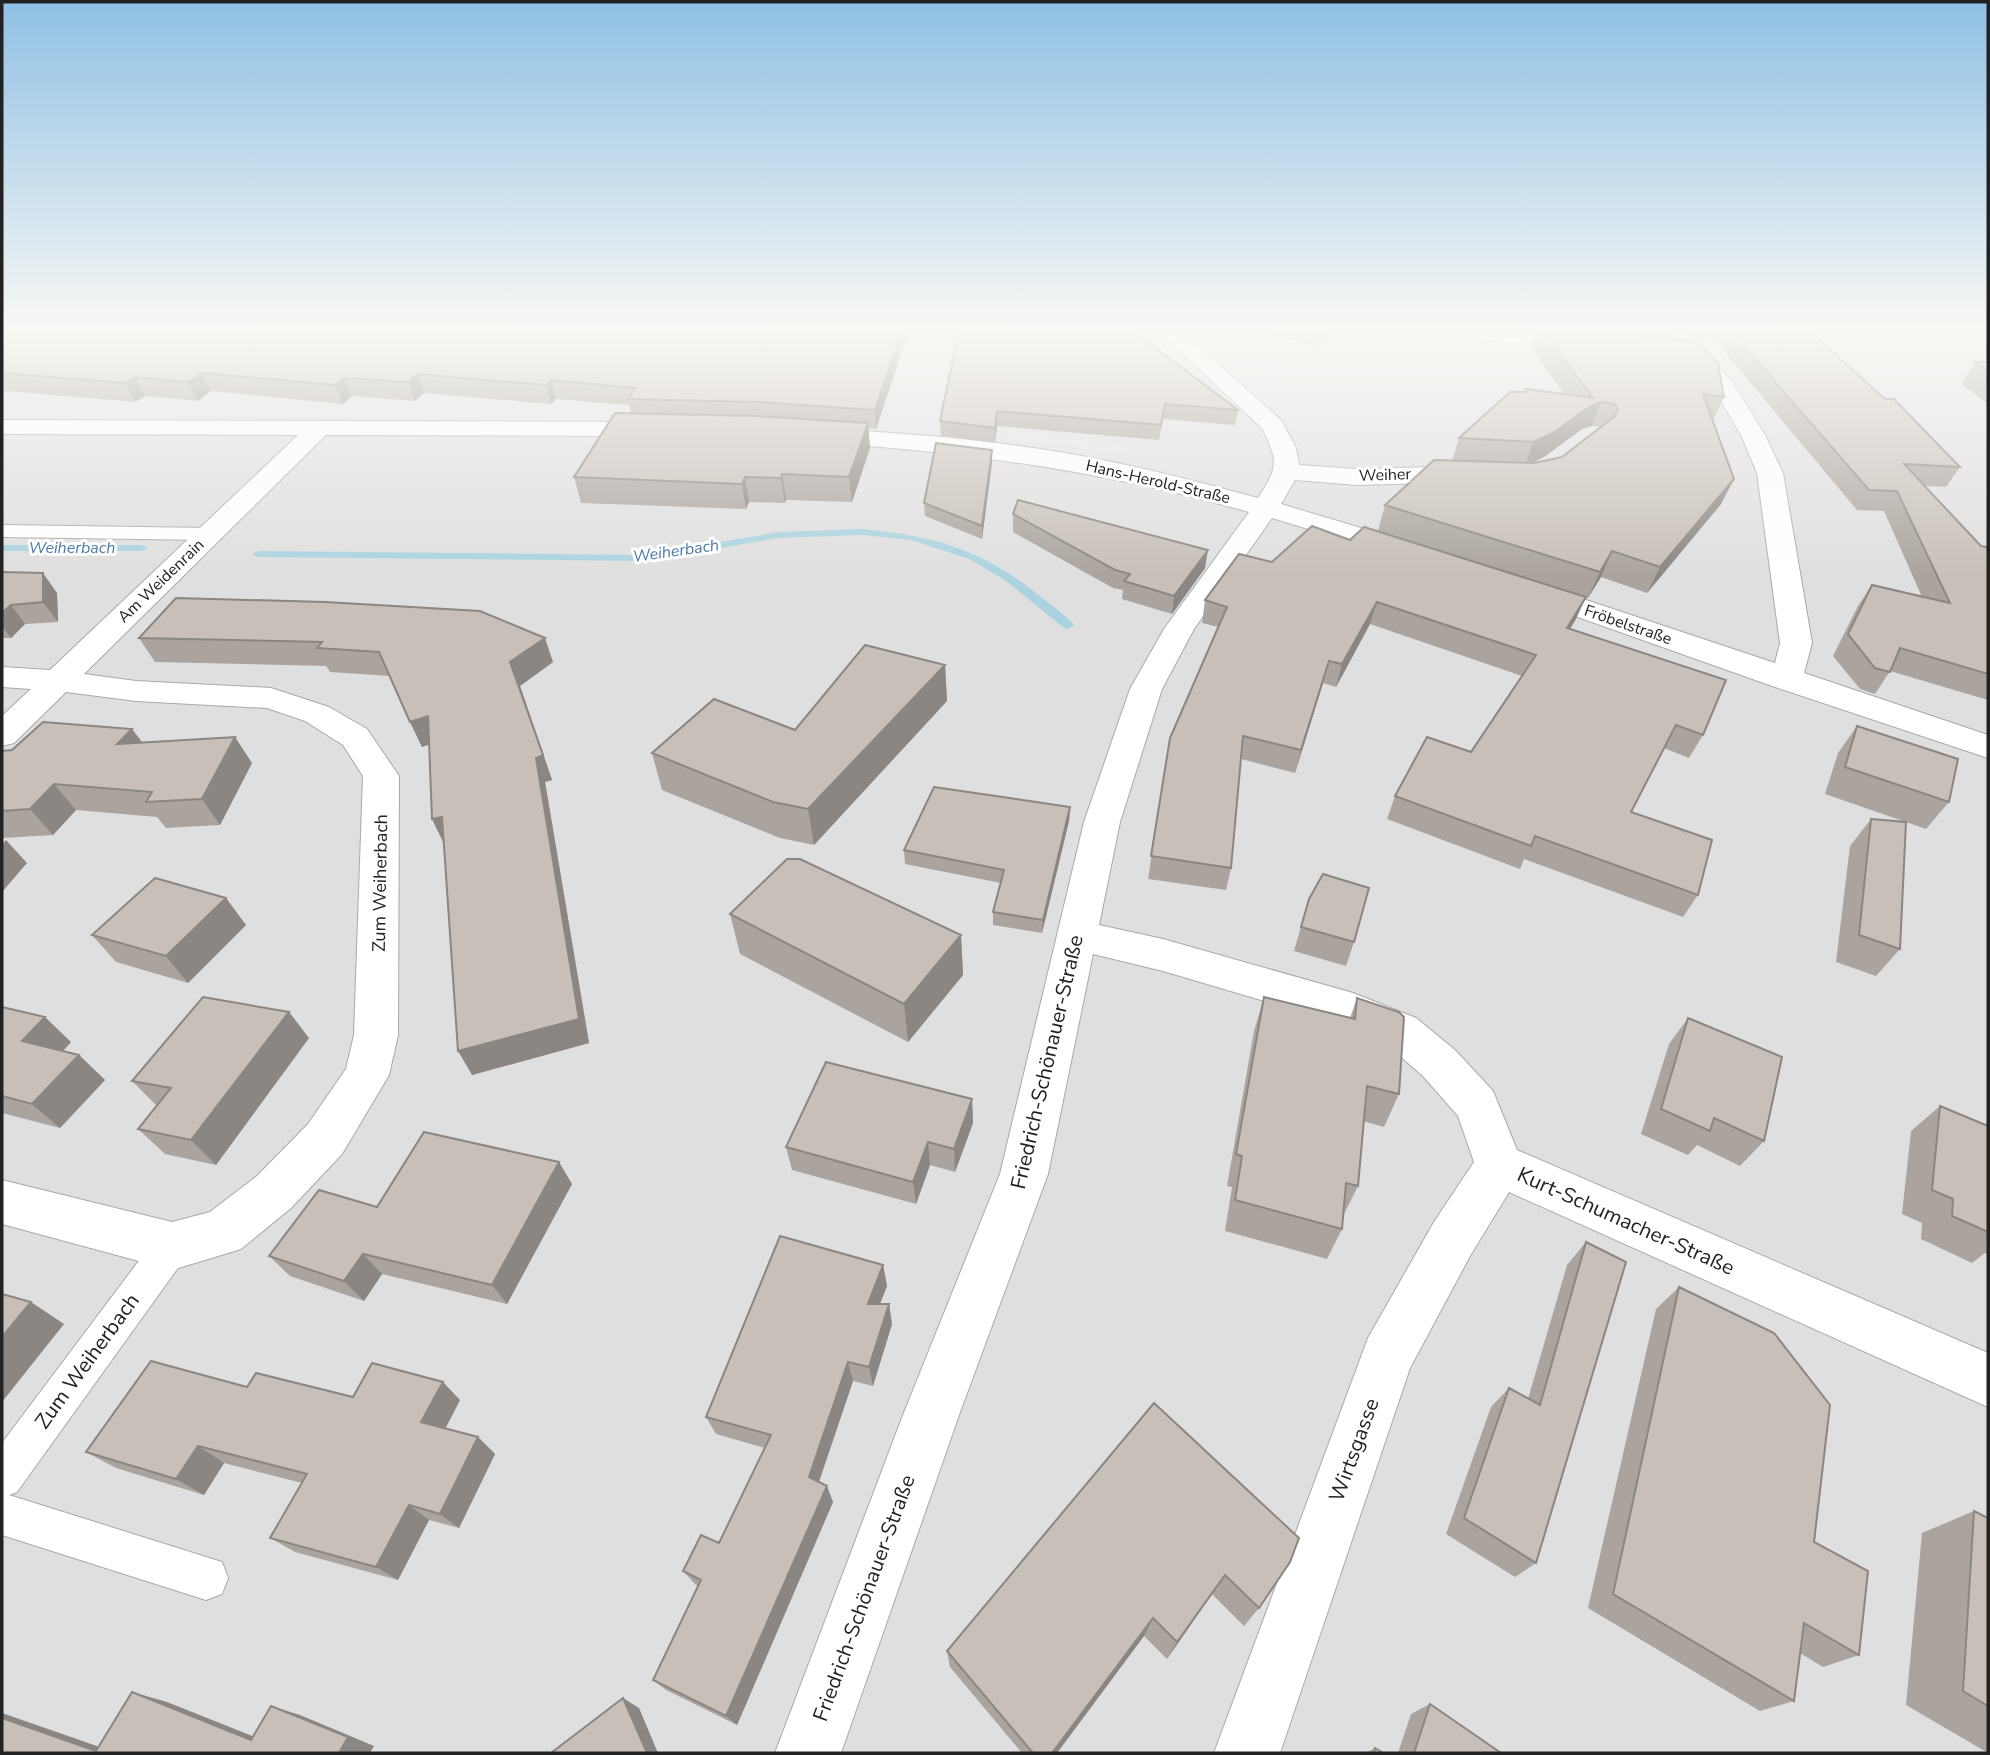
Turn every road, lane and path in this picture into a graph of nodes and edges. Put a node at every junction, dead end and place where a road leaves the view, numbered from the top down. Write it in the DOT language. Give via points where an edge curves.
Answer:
graph roads {
  1 [pos="1258,412"];
  2 [pos="1739,412"];
  3 [pos="2,427"];
  4 [pos="320,428"];
  5 [pos="681,429"];
  6 [pos="787,433"];
  7 [pos="1498,475"];
  8 [pos="1277,489"];
  9 [pos="2,531"];
  10 [pos="209,534"];
  11 [pos="1432,559"];
  12 [pos="1509,584"];
  13 [pos="2,677"];
  14 [pos="1786,680"];
  15 [pos="59,681"];
  16 [pos="2,735"];
  17 [pos="1988,747"];
  18 [pos="1077,935"];
  19 [pos="1499,1165"];
  20 [pos="2,1202"];
  21 [pos="172,1246"];
  22 [pos="1988,1380"];
  23 [pos="2,1477"];
  24 [pos="2,1514"];
  25 [pos="206,1578"];
  26 [pos="808,1753"];
  27 [pos="1247,1753"];
  1 -- 8 [label="street" via="1272,425 1284,448"];
  2 -- 14 [label="street" via="1770,473 1796,643"];
  3 -- 4 [label="street"];
  4 -- 5 [label="street"];
  4 -- 10 [label="street, Am Weidenrain"];
  6 -- 8 [label="street, Hans-Herold-Straße" via="897,440"];
  7 -- 8 [label="street, Weiher" via="1357,477"];
  8 -- 11 [label="street"];
  8 -- 18 [label="street, Friedrich-Schönauer-Straße" via="1179,629 1146,689 1102,822"];
  9 -- 10 [label="lane"];
  10 -- 15 [label="street, Am Weidenrain"];
  12 -- 14 [label="street, Fröbelstraße"];
  13 -- 15 [label="street, Zum Weiherbach"];
  14 -- 17 [label="street, Fröbelstraße"];
  15 -- 16 [label="street, Am Weidenrain"];
  15 -- 21 [label="street, Zum Weiherbach" via="136,691 271,698 317,714 355,737 382,776 376,1035 367,1075 325,1139 274,1192 223,1232"];
  18 -- 19 [label="street, Kurt-Schumacher-Straße" via="1353,1010 1401,1031 1439,1063 1477,1105"];
  18 -- 26 [label="street, Friedrich-Schönauer-Straße" via="1024,1174"];
  19 -- 22 [label="street, Kurt-Schumacher-Straße"];
  19 -- 27 [label="street, Wirtsgasse" via="1387,1357"];
  20 -- 21 [label="street, Zum Weiherbach"];
  21 -- 23 [label="lane, Zum Weiherbach"];
  24 -- 25 [label="lane"];
}
